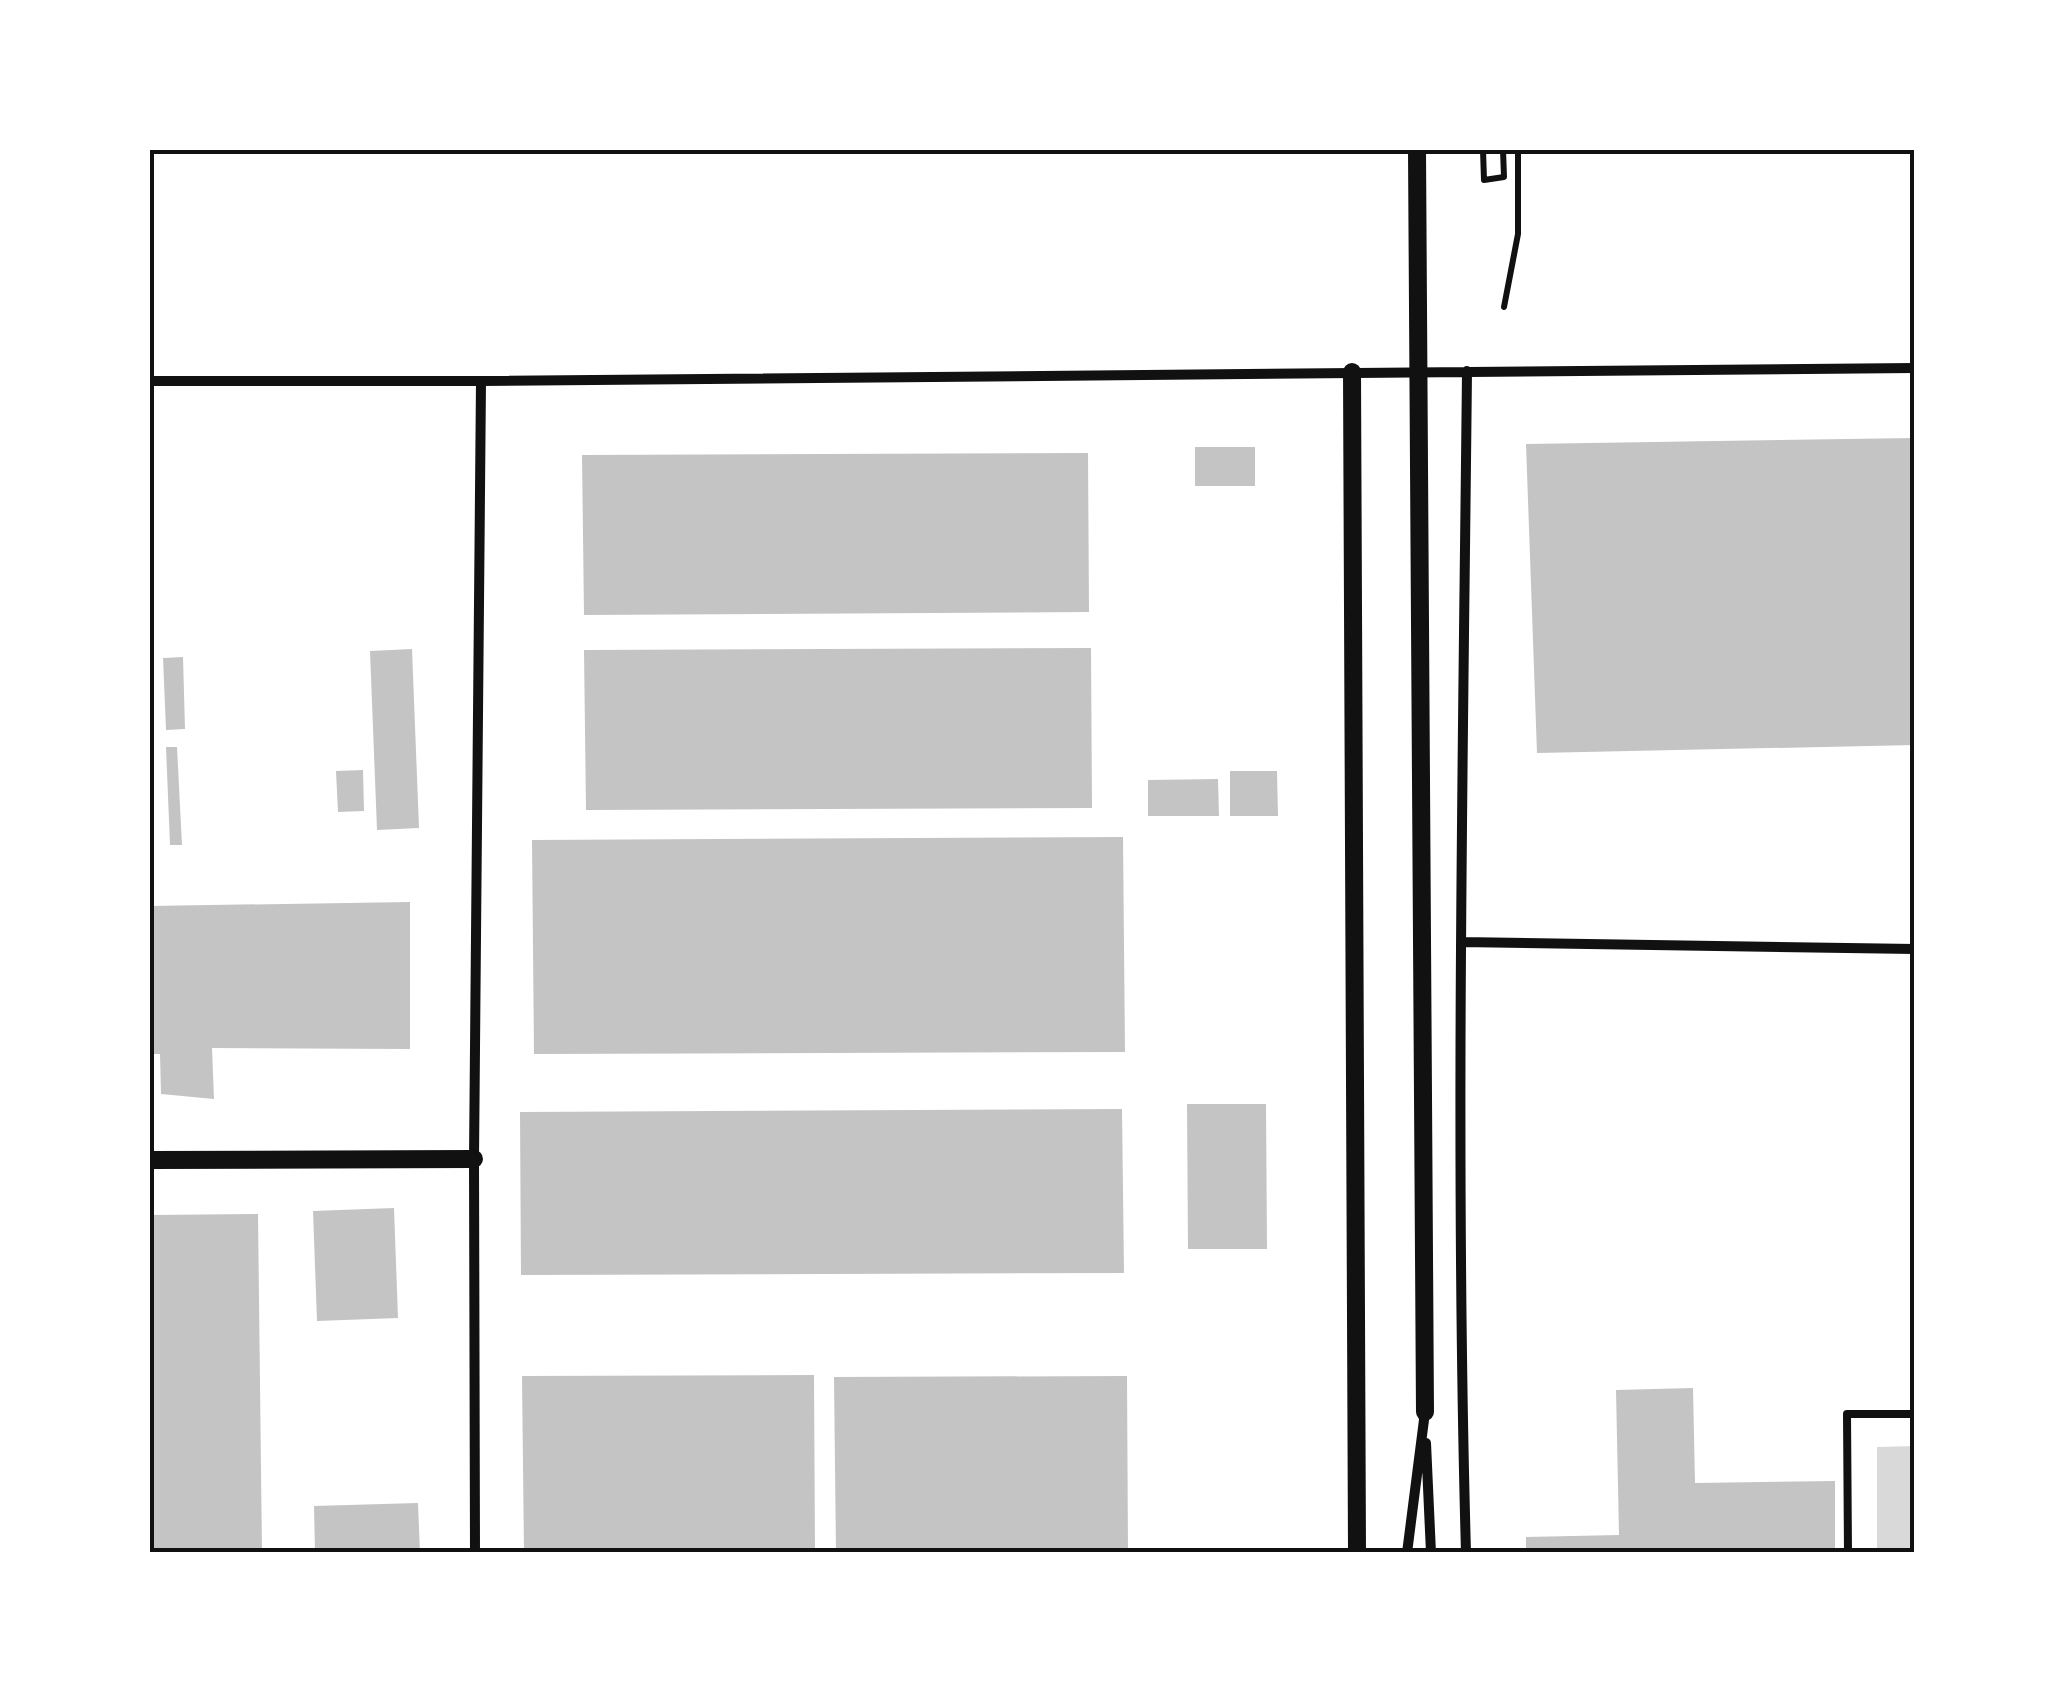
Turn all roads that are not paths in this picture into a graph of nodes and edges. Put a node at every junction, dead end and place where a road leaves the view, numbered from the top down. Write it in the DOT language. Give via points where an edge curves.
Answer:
graph roads {
  1 [pos="1416,150"];
  2 [pos="1915,368"];
  3 [pos="1466,371"];
  4 [pos="1352,372"];
  5 [pos="150,380"];
  6 [pos="481,381"];
  7 [pos="1461,942"];
  8 [pos="1915,949"];
  9 [pos="474,1159"];
  10 [pos="150,1160"];
  11 [pos="1425,1412"];
  12 [pos="1915,1414"];
  13 [pos="475,1553"];
  14 [pos="1357,1553"];
  15 [pos="1407,1553"];
  16 [pos="1431,1553"];
  17 [pos="1466,1553"];
  18 [pos="1848,1553"];
  1 -- 11 [label="street"];
  2 -- 3 [label="street"];
  3 -- 4 [label="street"];
  3 -- 7 [label="street"];
  4 -- 6 [label="street"];
  4 -- 14 [label="street"];
  5 -- 6 [label="street"];
  6 -- 9 [label="street"];
  7 -- 8 [label="street"];
  7 -- 17 [label="street"];
  9 -- 10 [label="street"];
  9 -- 13 [label="street"];
  11 -- 15 [label="street"];
  11 -- 16 [label="street"];
  12 -- 18 [label="lane" via="1847,1414"];
}
